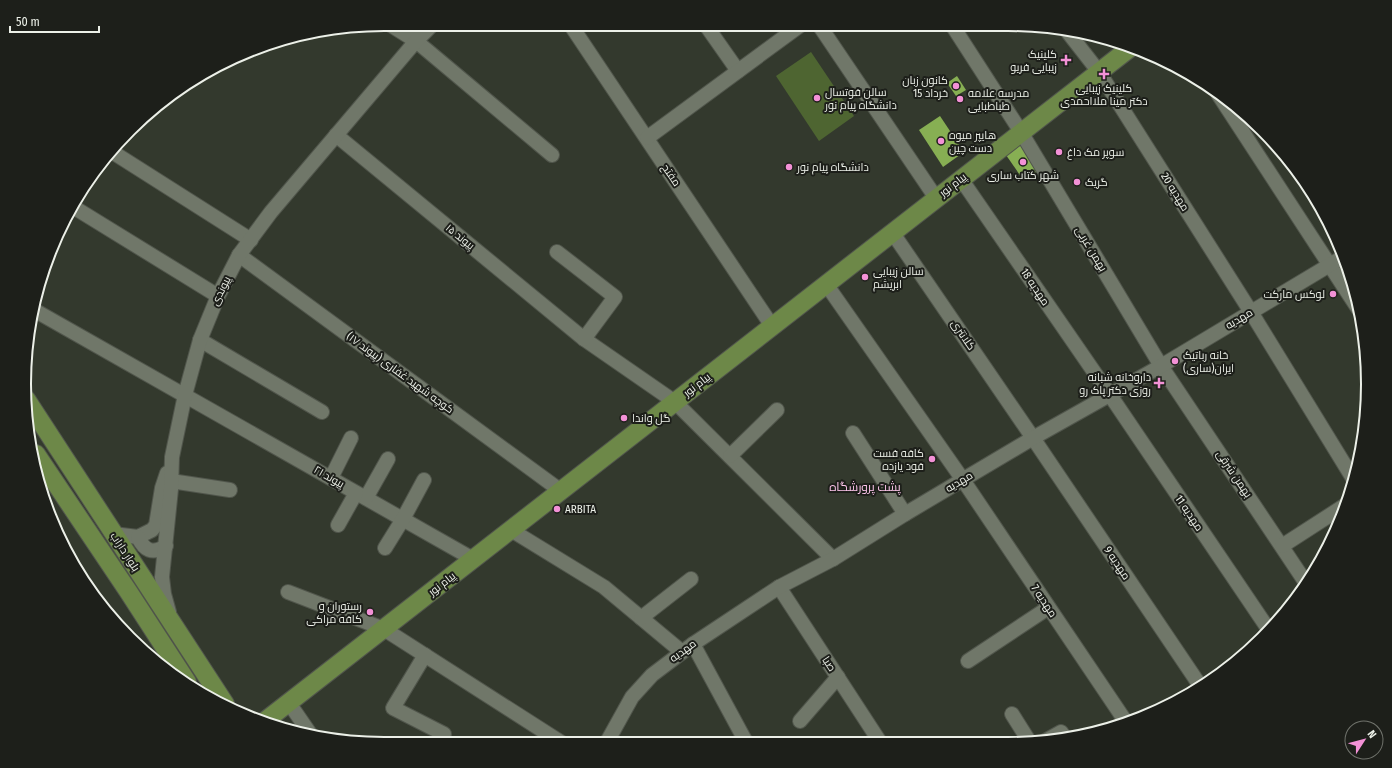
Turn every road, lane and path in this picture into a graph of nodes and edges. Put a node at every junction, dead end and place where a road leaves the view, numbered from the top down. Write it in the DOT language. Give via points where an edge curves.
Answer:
graph roads {
  1 [pos="400,31"];
  2 [pos="426,31"];
  3 [pos="575,31"];
  4 [pos="710,31"];
  5 [pos="792,31"];
  6 [pos="824,31"];
  7 [pos="956,31"];
  8 [pos="1072,37"];
  9 [pos="416,41"];
  10 [pos="1125,52"];
  11 [pos="738,71"];
  12 [pos="1099,72"];
  13 [pos="1226,107"];
  14 [pos="1021,132"];
  15 [pos="336,135"];
  16 [pos="647,138"];
  17 [pos="116,154"];
  18 [pos="552,155"];
  19 [pos="961,179"];
  20 [pos="936,198"];
  21 [pos="77,209"];
  22 [pos="892,232"];
  23 [pos="251,240"];
  24 [pos="557,252"];
  25 [pos="239,255"];
  26 [pos="1338,260"];
  27 [pos="1329,265"];
  28 [pos="826,284"];
  29 [pos="218,296"];
  30 [pos="1350,296"];
  31 [pos="1250,312"];
  32 [pos="39,313"];
  33 [pos="772,326"];
  34 [pos="584,339"];
  35 [pos="200,340"];
  36 [pos="1161,366"];
  37 [pos="185,395"];
  38 [pos="1110,395"];
  39 [pos="675,402"];
  40 [pos="32,409"];
  41 [pos="777,410"];
  42 [pos="322,412"];
  43 [pos="853,434"];
  44 [pos="351,438"];
  45 [pos="1034,438"];
  46 [pos="730,456"];
  47 [pos="172,457"];
  48 [pos="39,459"];
  49 [pos="388,459"];
  50 [pos="1350,473"];
  51 [pos="331,478"];
  52 [pos="424,480"];
  53 [pos="963,480"];
  54 [pos="171,481"];
  55 [pos="230,490"];
  56 [pos="561,491"];
  57 [pos="361,495"];
  58 [pos="1337,510"];
  59 [pos="905,514"];
  60 [pos="403,519"];
  61 [pos="338,525"];
  62 [pos="511,530"];
  63 [pos="113,534"];
  64 [pos="138,537"];
  65 [pos="166,546"];
  66 [pos="1282,546"];
  67 [pos="385,548"];
  68 [pos="833,559"];
  69 [pos="473,560"];
  70 [pos="1303,578"];
  71 [pos="691,579"];
  72 [pos="779,587"];
  73 [pos="288,592"];
  74 [pos="1048,608"];
  75 [pos="641,618"];
  76 [pos="171,622"];
  77 [pos="1266,625"];
  78 [pos="384,629"];
  79 [pos="687,648"];
  80 [pos="425,655"];
  81 [pos="968,661"];
  82 [pos="181,673"];
  83 [pos="838,677"];
  84 [pos="1198,682"];
  85 [pos="220,697"];
  86 [pos="289,703"];
  87 [pos="1012,714"];
  88 [pos="1123,717"];
  89 [pos="270,718"];
  90 [pos="800,721"];
  91 [pos="306,728"];
  92 [pos="444,734"];
  93 [pos="1026,736"];
  94 [pos="553,737"];
  95 [pos="610,737"];
  96 [pos="743,737"];
  97 [pos="877,737"];
  1 -- 9 [label="street"];
  2 -- 9 [label="street, پیوندی"];
  3 -- 16 [label="street, مفتح"];
  4 -- 11 [label="street"];
  5 -- 11 [label="street"];
  6 -- 20 [label="street"];
  7 -- 14 [label="street, بهمن غربی"];
  8 -- 12 [label="street, مهدیه 20"];
  9 -- 15 [label="street, پیوندی"];
  9 -- 18 [label="street"];
  10 -- 12 [label="main road, پیام نور"];
  11 -- 16 [label="street"];
  12 -- 14 [label="main road, پیام نور"];
  12 -- 31 [label="street, مهدیه 20"];
  13 -- 27 [label="street"];
  14 -- 19 [label="main road, پیام نور"];
  14 -- 36 [label="street, بهمن غربی"];
  15 -- 23 [label="street, پیوندی" via="271,212"];
  15 -- 34 [label="street, پیوند ۱۵"];
  16 -- 33 [label="street, مفتح"];
  17 -- 23 [label="street"];
  19 -- 20 [label="main road, پیام نور"];
  19 -- 38 [label="street, مهدیه 18"];
  20 -- 22 [label="main road, پیام نور"];
  21 -- 29 [label="street"];
  22 -- 28 [label="main road, پیام نور"];
  22 -- 45 [label="street, کلانتری"];
  23 -- 25 [label="street, پیوندی"];
  24 -- 34 [label="street" via="615,297"];
  25 -- 29 [label="street, پیوندی"];
  25 -- 56 [label="street, کوچه شهید غفاری (پیوند ۱۷)"];
  26 -- 27 [label="street, مهدیه"];
  27 -- 30 [label="street"];
  27 -- 31 [label="street, مهدیه"];
  28 -- 33 [label="main road, پیام نور"];
  28 -- 53 [label="street, مهدیه 7"];
  29 -- 35 [label="street, پیوندی"];
  31 -- 36 [label="street, مهدیه"];
  31 -- 50 [label="street, مهدیه 20"];
  32 -- 37 [label="street, پیوند ۲۱"];
  33 -- 39 [label="main road, پیام نور"];
  34 -- 39 [label="street, پیوند ۱۵"];
  35 -- 37 [label="street, پیوندی"];
  35 -- 42 [label="street"];
  36 -- 38 [label="street, مهدیه"];
  36 -- 66 [label="street, بهمن شرقی"];
  37 -- 47 [label="street, پیوندی"];
  37 -- 51 [label="street, پیوند ۲۱"];
  38 -- 45 [label="street, مهدیه"];
  38 -- 77 [label="street, مهدیه 11"];
  39 -- 46 [label="street, پیوند ۱۵"];
  39 -- 56 [label="main road, پیام نور"];
  40 -- 63 [label="main road, بلوار داراب"];
  41 -- 46 [label="street"];
  43 -- 59 [label="street"];
  44 -- 51 [label="street"];
  45 -- 53 [label="street, مهدیه"];
  45 -- 84 [label="street, مهدیه 9"];
  46 -- 68 [label="street, پیوند ۱۵"];
  47 -- 54 [label="street, پیوندی"];
  47 -- 64 [label="street" via="162,488 156,525"];
  48 -- 82 [label="main road, بلوار داراب"];
  49 -- 57 [label="street"];
  51 -- 57 [label="street, پیوند ۲۱"];
  52 -- 60 [label="street"];
  53 -- 59 [label="street, مهدیه"];
  53 -- 74 [label="street, مهدیه 7"];
  54 -- 55 [label="street"];
  54 -- 65 [label="street, پیوندی"];
  56 -- 62 [label="main road, پیام نور"];
  57 -- 60 [label="street, پیوند ۲۱"];
  57 -- 61 [label="street"];
  58 -- 66 [label="street"];
  59 -- 68 [label="street, مهدیه"];
  60 -- 67 [label="street"];
  60 -- 69 [label="street, پیوند ۲۱"];
  62 -- 69 [label="main road, پیام نور"];
  62 -- 75 [label="street" via="604,586"];
  63 -- 64 [label="street"];
  63 -- 76 [label="main road, بلوار داراب"];
  64 -- 65 [label="street" via="149,550 155,551"];
  65 -- 76 [label="street, پیوندی" via="162,584"];
  66 -- 70 [label="street, بهمن شرقی"];
  68 -- 72 [label="street, مهدیه"];
  69 -- 78 [label="main road, پیام نور"];
  71 -- 75 [label="street"];
  72 -- 79 [label="street, مهدیه"];
  72 -- 83 [label="street, صبا"];
  73 -- 78 [label="street"];
  74 -- 81 [label="street"];
  74 -- 88 [label="street, مهدیه 7"];
  75 -- 79 [label="street"];
  76 -- 85 [label="main road, بلوار داراب"];
  78 -- 80 [label="street"];
  78 -- 86 [label="main road, پیام نور"];
  79 -- 95 [label="street, مهدیه" via="652,675 632,697"];
  79 -- 96 [label="street"];
  80 -- 92 [label="street" via="393,708"];
  80 -- 94 [label="street"];
  83 -- 90 [label="street"];
  83 -- 97 [label="street, صبا"];
  86 -- 89 [label="main road, پیام نور"];
  86 -- 91 [label="street"];
  87 -- 93 [label="street"];
}
